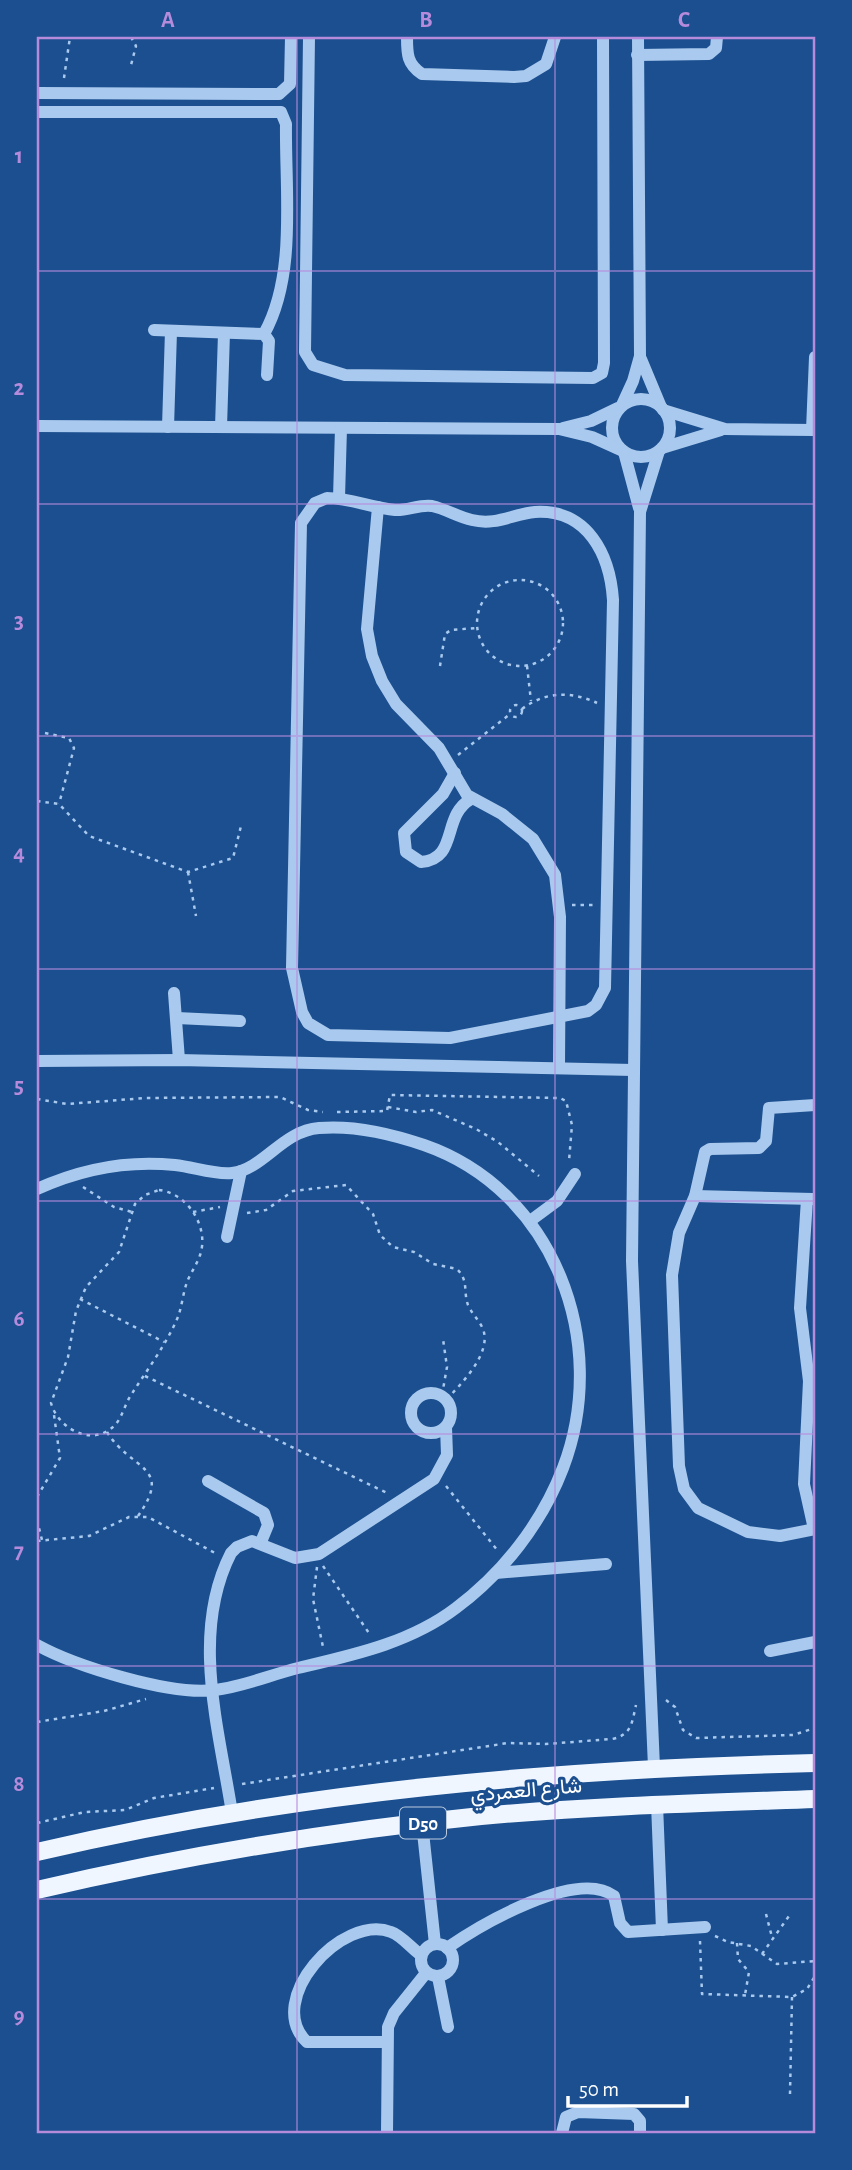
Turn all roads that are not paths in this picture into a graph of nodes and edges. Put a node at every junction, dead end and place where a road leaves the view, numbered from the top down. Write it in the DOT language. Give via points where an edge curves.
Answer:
graph roads {
  1 [pos="291,37"];
  2 [pos="309,37"];
  3 [pos="407,37"];
  4 [pos="555,37"];
  5 [pos="603,37"];
  6 [pos="638,37"];
  7 [pos="717,37"];
  8 [pos="637,55"];
  9 [pos="37,93"];
  10 [pos="37,112"];
  11 [pos="154,330"];
  12 [pos="171,331"];
  13 [pos="224,333"];
  14 [pos="264,334"];
  15 [pos="640,356"];
  16 [pos="815,357"];
  17 [pos="267,375"];
  18 [pos="621,406"];
  19 [pos="663,409"];
  20 [pos="37,426"];
  21 [pos="167,427"];
  22 [pos="221,427"];
  23 [pos="341,428"];
  24 [pos="559,429"];
  25 [pos="724,429"];
  26 [pos="813,430"];
  27 [pos="661,449"];
  28 [pos="624,452"];
  29 [pos="339,498"];
  30 [pos="378,508"];
  31 [pos="640,512"];
  32 [pos="452,768"];
  33 [pos="471,799"];
  34 [pos="174,993"];
  35 [pos="177,1018"];
  36 [pos="559,1018"];
  37 [pos="240,1021"];
  38 [pos="179,1060"];
  39 [pos="37,1061"];
  40 [pos="559,1068"];
  41 [pos="633,1070"];
  42 [pos="815,1105"];
  43 [pos="241,1171"];
  44 [pos="572,1171"];
  45 [pos="37,1189"];
  46 [pos="695,1196"];
  47 [pos="811,1199"];
  48 [pos="530,1221"];
  49 [pos="227,1237"];
  50 [pos="446,1427"];
  51 [pos="208,1482"];
  52 [pos="814,1529"];
  53 [pos="261,1542"];
  54 [pos="606,1564"];
  55 [pos="496,1573"];
  56 [pos="815,1642"];
  57 [pos="37,1645"];
  58 [pos="770,1651"];
  59 [pos="214,1691"];
  60 [pos="815,1763"];
  61 [pos="654,1767"];
  62 [pos="815,1799"];
  63 [pos="657,1804"];
  64 [pos="232,1813"];
  65 [pos="422,1823"];
  66 [pos="37,1852"];
  67 [pos="37,1890"];
  68 [pos="702,1927"];
  69 [pos="662,1930"];
  70 [pos="441,1946"];
  71 [pos="421,1955"];
  72 [pos="432,1975"];
  73 [pos="448,2027"];
  74 [pos="386,2042"];
  75 [pos="387,2133"];
  76 [pos="562,2133"];
  77 [pos="640,2133"];
  1 -- 9 [label="street" via="289,84 279,94"];
  2 -- 5 [label="street" via="308,360 319,369 345,375 593,378 604,368"];
  3 -- 4 [label="street" via="407,59 422,74 514,77 526,76 546,64"];
  6 -- 8 [label="street"];
  7 -- 8 [label="street" via="716,48 709,54"];
  8 -- 15 [label="street"];
  10 -- 14 [label="street" via="281,112 286,124 284,278"];
  11 -- 12 [label="street"];
  12 -- 13 [label="street"];
  12 -- 21 [label="street"];
  13 -- 14 [label="street"];
  13 -- 22 [label="street"];
  14 -- 17 [label="street" via="269,341"];
  15 -- 18 [label="street"];
  15 -- 19 [label="street"];
  16 -- 26 [label="street"];
  18 -- 19 [label="street" via="642,399"];
  18 -- 24 [label="street" via="591,421"];
  18 -- 28 [label="street" via="612,430"];
  19 -- 25 [label="street"];
  19 -- 27 [label="street" via="670,425"];
  20 -- 21 [label="street"];
  21 -- 22 [label="street"];
  22 -- 23 [label="street"];
  23 -- 24 [label="street"];
  23 -- 29 [label="street"];
  24 -- 28 [label="street"];
  25 -- 26 [label="street"];
  25 -- 27 [label="street"];
  27 -- 28 [label="street" via="646,457"];
  27 -- 31 [label="street"];
  28 -- 31 [label="street"];
  29 -- 30 [label="street"];
  29 -- 36 [label="street" via="315,503 301,523 292,968 302,1012 317,1030 352,1036 450,1038"];
  30 -- 32 [label="street" via="368,602 372,656 396,704 428,735"];
  30 -- 36 [label="street" via="432,506 487,522 552,512 586,528 607,562 612,581 605,988 588,1011"];
  31 -- 41 [label="street"];
  32 -- 33 [label="street"];
  32 -- 33 [label="street" via="443,794 404,834 406,852 421,862 438,857 448,841 454,815"];
  33 -- 36 [label="street" via="502,814 533,839 555,875 560,905"];
  34 -- 35 [label="street"];
  35 -- 37 [label="street"];
  35 -- 38 [label="street"];
  36 -- 40 [label="street"];
  38 -- 39 [label="street"];
  38 -- 40 [label="street"];
  40 -- 41 [label="street"];
  41 -- 61 [label="street" via="635,1359"];
  42 -- 46 [label="street" via="769,1108 766,1141 759,1148 705,1152"];
  43 -- 45 [label="street" via="140,1164 101,1168"];
  43 -- 48 [label="street" via="297,1133 318,1128 391,1135 450,1154 480,1171"];
  43 -- 49 [label="street"];
  44 -- 48 [label="street" via="557,1201"];
  46 -- 47 [label="street"];
  46 -- 52 [label="street" via="679,1233 672,1275 679,1466 684,1489 698,1508 758,1535"];
  47 -- 52 [label="street" via="800,1308 809,1381 804,1484"];
  48 -- 55 [label="street" via="564,1286 579,1358 579,1395 564,1467 530,1531"];
  50 -- 50 [label="street" via="435,1433 423,1431 412,1418 412,1406 419,1396 430,1392 444,1397 452,1410"];
  50 -- 53 [label="street" via="447,1455 438,1475 319,1554 282,1554"];
  51 -- 53 [label="street" via="264,1513 268,1525"];
  53 -- 59 [label="street" via="237,1547 218,1583 210,1625"];
  54 -- 55 [label="street"];
  55 -- 59 [label="street" via="446,1615 405,1638"];
  56 -- 58 [label="street"];
  57 -- 59 [label="street" via="78,1663 171,1688"];
  59 -- 64 [label="street"];
  60 -- 61 [label="main road, شارع العمردي / D50"];
  61 -- 64 [label="main road, شارع العمردي / D50" via="384,1790"];
  62 -- 63 [label="main road, شارع العمردي / D50"];
  63 -- 65 [label="main road, شارع العمردي / D50"];
  63 -- 69 [label="street"];
  64 -- 66 [label="main road, شارع العمردي / D50"];
  65 -- 67 [label="main road, شارع العمردي / D50" via="263,1845"];
  65 -- 70 [label="street"];
  68 -- 69 [label="street"];
  69 -- 70 [label="street" via="628,1931 620,1923 612,1894 583,1890 514,1910"];
  70 -- 71 [label="street"];
  70 -- 72 [label="street" via="453,1965 450,1971"];
  71 -- 72 [label="street" via="420,1962"];
  71 -- 74 [label="street" via="390,1931 358,1934 330,1946 297,1992 296,2025 307,2042"];
  72 -- 73 [label="street"];
  72 -- 74 [label="street" via="394,2013"];
  74 -- 75 [label="street"];
  76 -- 77 [label="street" via="566,2117 578,2112 631,2112 639,2118"];
}
